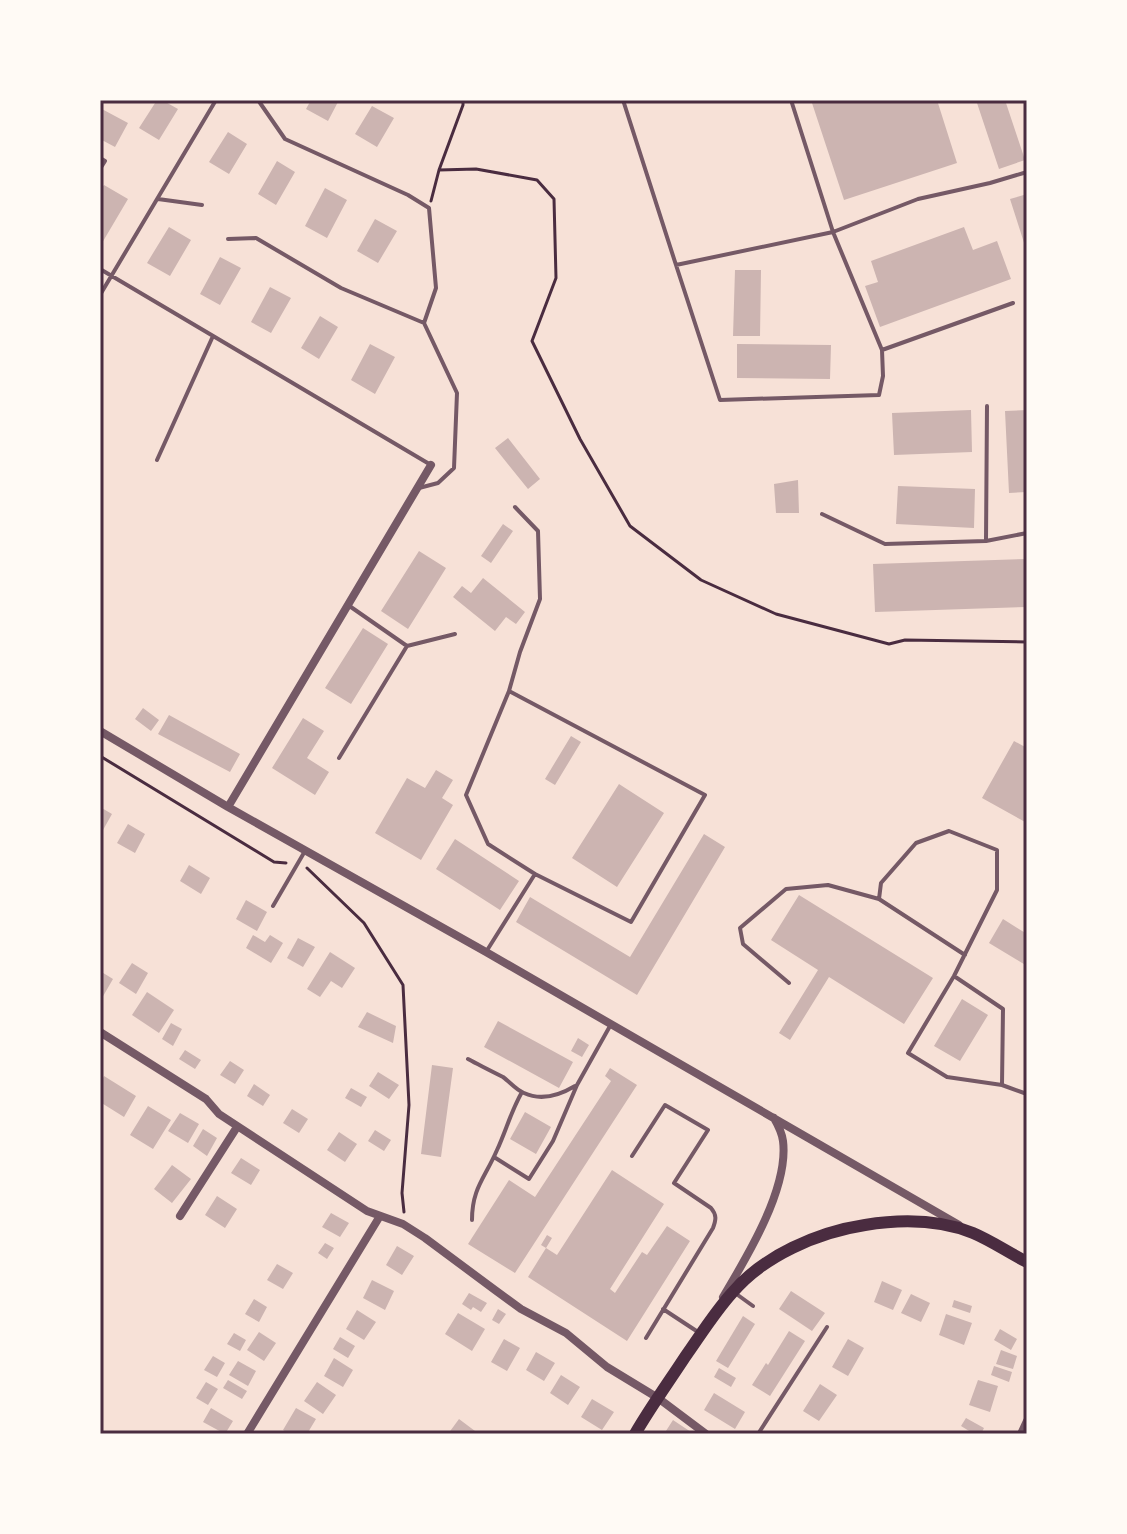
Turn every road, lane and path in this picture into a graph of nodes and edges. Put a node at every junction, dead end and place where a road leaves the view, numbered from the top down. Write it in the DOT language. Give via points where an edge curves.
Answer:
graph roads {
  1 [pos="216,100"];
  2 [pos="258,100"];
  3 [pos="463,100"];
  4 [pos="623,100"];
  5 [pos="791,100"];
  6 [pos="100,158"];
  7 [pos="100,169"];
  8 [pos="439,170"];
  9 [pos="1027,172"];
  10 [pos="158,199"];
  11 [pos="202,205"];
  12 [pos="429,208"];
  13 [pos="833,232"];
  14 [pos="228,239"];
  15 [pos="676,265"];
  16 [pos="100,269"];
  17 [pos="111,276"];
  18 [pos="100,295"];
  19 [pos="1013,303"];
  20 [pos="424,323"];
  21 [pos="213,336"];
  22 [pos="882,350"];
  23 [pos="987,406"];
  24 [pos="157,460"];
  25 [pos="431,465"];
  26 [pos="417,488"];
  27 [pos="515,507"];
  28 [pos="822,514"];
  29 [pos="1027,533"];
  30 [pos="986,541"];
  31 [pos="348,605"];
  32 [pos="455,634"];
  33 [pos="1027,642"];
  34 [pos="407,646"];
  35 [pos="509,691"];
  36 [pos="100,731"];
  37 [pos="100,756"];
  38 [pos="339,758"];
  39 [pos="228,807"];
  40 [pos="305,851"];
  41 [pos="299,861"];
  42 [pos="535,874"];
  43 [pos="879,899"];
  44 [pos="273,906"];
  45 [pos="486,952"];
  46 [pos="965,955"];
  47 [pos="954,976"];
  48 [pos="789,983"];
  49 [pos="611,1024"];
  50 [pos="100,1032"];
  51 [pos="468,1059"];
  52 [pos="577,1085"];
  53 [pos="1002,1085"];
  54 [pos="522,1092"];
  55 [pos="1027,1094"];
  56 [pos="774,1117"];
  57 [pos="237,1127"];
  58 [pos="632,1156"];
  59 [pos="494,1157"];
  60 [pos="180,1216"];
  61 [pos="380,1216"];
  62 [pos="472,1220"];
  63 [pos="411,1229"];
  64 [pos="974,1234"];
  65 [pos="1027,1262"];
  66 [pos="733,1291"];
  67 [pos="753,1306"];
  68 [pos="663,1309"];
  69 [pos="827,1327"];
  70 [pos="701,1334"];
  71 [pos="646,1338"];
  72 [pos="658,1398"];
  73 [pos="1027,1421"];
  74 [pos="247,1434"];
  75 [pos="635,1434"];
  76 [pos="705,1434"];
  77 [pos="758,1434"];
  78 [pos="1021,1434"];
  1 -- 10 [label="lane"];
  2 -- 12 [label="lane" via="285,139"];
  3 -- 8 [label="path"];
  4 -- 15 [label="lane"];
  5 -- 13 [label="lane"];
  6 -- 7 [label="lane" via="105,161"];
  8 -- 12 [label="path"];
  8 -- 33 [label="path" via="476,169 537,180 554,199 556,278 532,341 630,526 701,580 776,614 889,644"];
  9 -- 13 [label="lane" via="918,199"];
  10 -- 11 [label="lane"];
  10 -- 17 [label="lane"];
  12 -- 20 [label="lane" via="436,288"];
  13 -- 15 [label="lane"];
  13 -- 22 [label="lane"];
  14 -- 20 [label="lane" via="256,238 341,288"];
  15 -- 22 [label="lane" via="720,400 879,395"];
  16 -- 17 [label="lane"];
  17 -- 18 [label="lane"];
  17 -- 21 [label="lane"];
  19 -- 22 [label="lane"];
  20 -- 26 [label="lane" via="457,393 456,423 454,468 438,483"];
  21 -- 24 [label="lane"];
  21 -- 25 [label="lane"];
  23 -- 30 [label="lane"];
  25 -- 26 [label="street"];
  26 -- 31 [label="street"];
  27 -- 35 [label="lane" via="538,531 540,599"];
  28 -- 30 [label="lane" via="885,544"];
  29 -- 30 [label="lane"];
  31 -- 34 [label="lane"];
  31 -- 39 [label="street"];
  32 -- 34 [label="lane"];
  34 -- 38 [label="lane"];
  35 -- 42 [label="lane" via="466,795 488,844"];
  35 -- 42 [label="lane" via="705,795 631,922"];
  36 -- 39 [label="street"];
  37 -- 41 [label="path" via="274,862"];
  39 -- 40 [label="street"];
  40 -- 41 [label="lane"];
  40 -- 45 [label="street"];
  41 -- 44 [label="lane"];
  41 -- 63 [label="path" via="364,923 403,985 409,1105 402,1193"];
  42 -- 45 [label="lane"];
  43 -- 46 [label="lane"];
  43 -- 46 [label="lane" via="881,883 916,843 949,831 997,850 997,890"];
  43 -- 48 [label="lane" via="828,885 786,889 740,928 743,944"];
  45 -- 49 [label="street"];
  46 -- 47 [label="lane"];
  47 -- 53 [label="lane" via="1003,1009"];
  47 -- 53 [label="lane" via="908,1053 947,1077"];
  49 -- 52 [label="lane"];
  49 -- 56 [label="street"];
  50 -- 57 [label="street" via="206,1099"];
  51 -- 54 [label="lane"];
  52 -- 54 [label="lane" via="547,1096"];
  52 -- 59 [label="lane" via="553,1141 529,1179"];
  53 -- 55 [label="lane"];
  54 -- 59 [label="lane"];
  56 -- 64 [label="street"];
  56 -- 70 [label="street" via="783,1154 772,1200 746,1258"];
  57 -- 60 [label="street"];
  57 -- 61 [label="street"];
  58 -- 68 [label="lane" via="665,1105 708,1130 674,1183 711,1208 716,1219"];
  59 -- 62 [label="lane" via="479,1183"];
  61 -- 63 [label="street"];
  61 -- 74 [label="street"];
  63 -- 72 [label="street"];
  64 -- 65 [label="main road"];
  64 -- 66 [label="main road" via="906,1220 855,1226 777,1256"];
  66 -- 67 [label="lane"];
  66 -- 70 [label="main road"];
  68 -- 70 [label="lane"];
  68 -- 71 [label="lane"];
  69 -- 77 [label="lane"];
  70 -- 72 [label="main road"];
  72 -- 75 [label="main road"];
  72 -- 76 [label="street"];
  73 -- 78 [label="street"];
}
